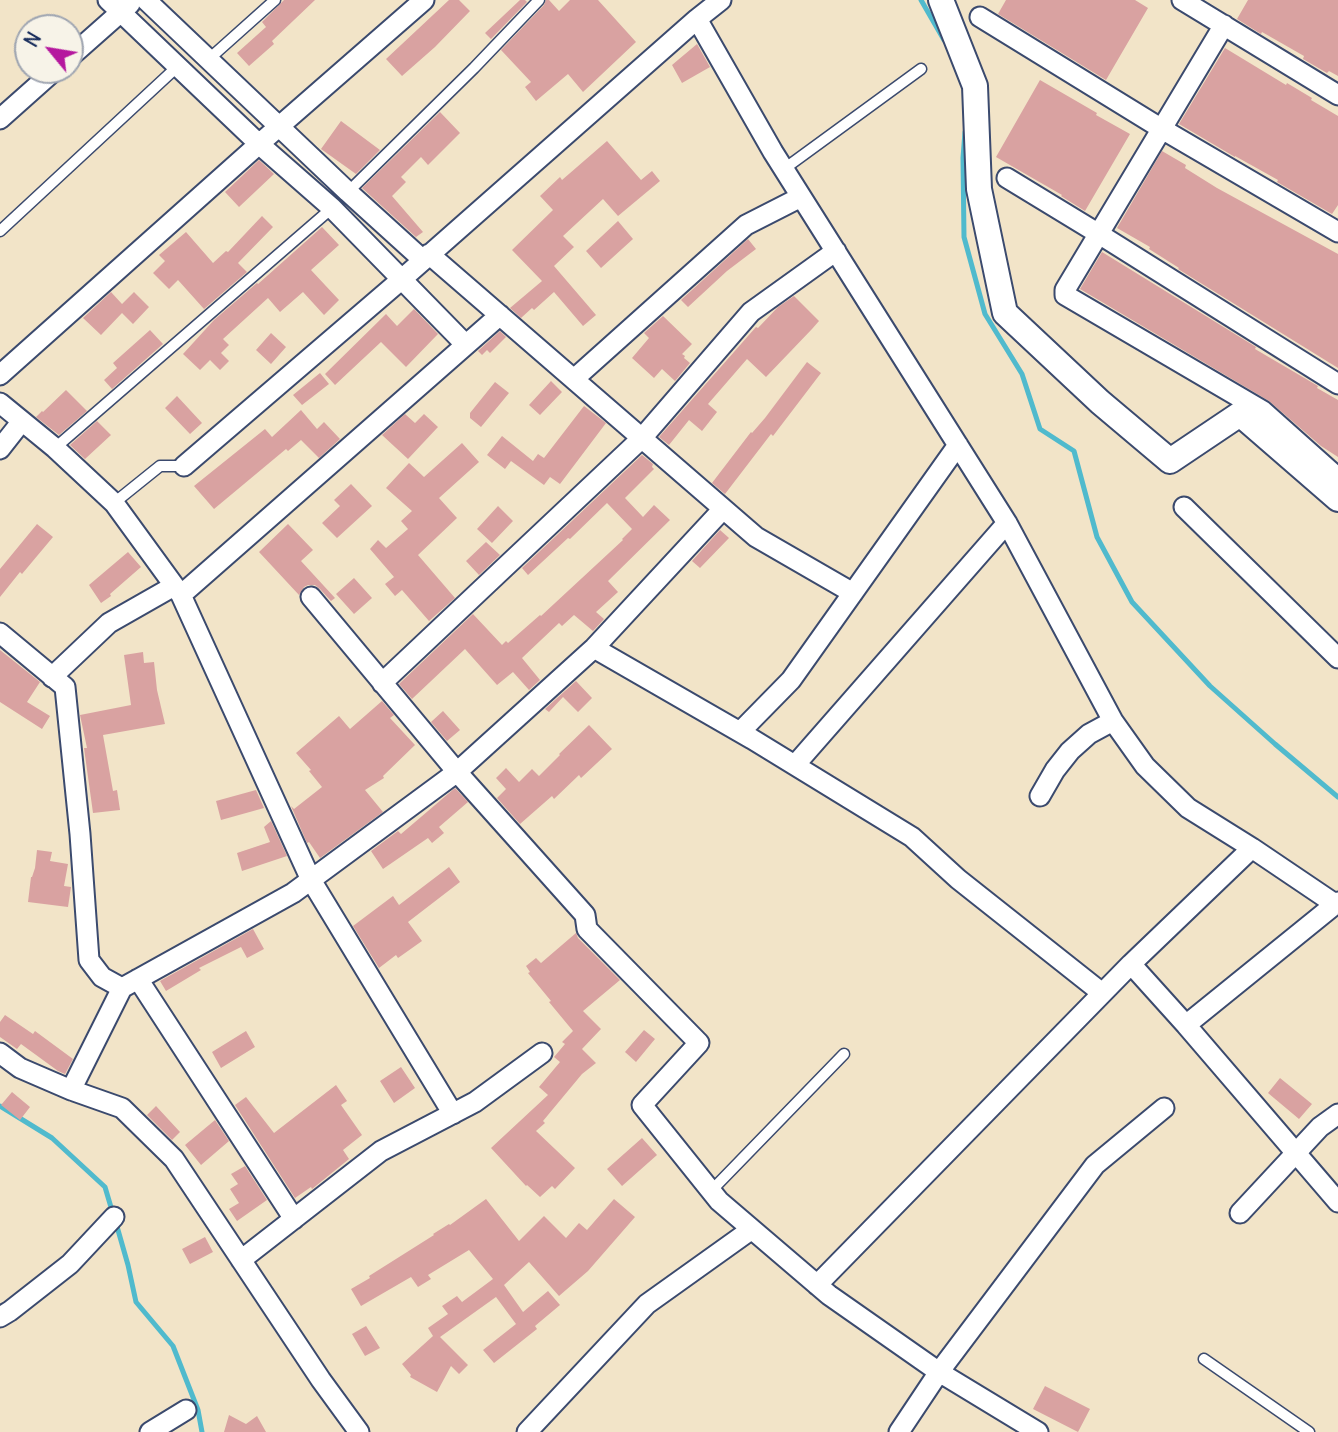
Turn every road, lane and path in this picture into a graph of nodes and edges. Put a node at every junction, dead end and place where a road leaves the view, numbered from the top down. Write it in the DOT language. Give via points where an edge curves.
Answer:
graph roads {
  1 [pos="146,0"];
  2 [pos="275,0"];
  3 [pos="424,0"];
  4 [pos="539,0"];
  5 [pos="721,0"];
  6 [pos="941,0"];
  7 [pos="1182,0"];
  8 [pos="121,4"];
  9 [pos="980,17"];
  10 [pos="697,19"];
  11 [pos="1224,25"];
  12 [pos="84,42"];
  13 [pos="209,59"];
  14 [pos="178,66"];
  15 [pos="921,69"];
  16 [pos="39,84"];
  17 [pos="1338,95"];
  18 [pos="0,119"];
  19 [pos="280,126"];
  20 [pos="1162,129"];
  21 [pos="259,144"];
  22 [pos="784,169"];
  23 [pos="1007,178"];
  24 [pos="348,192"];
  25 [pos="802,197"];
  26 [pos="332,208"];
  27 [pos="0,231"];
  28 [pos="1338,232"];
  29 [pos="1099,234"];
  30 [pos="836,251"];
  31 [pos="426,257"];
  32 [pos="402,279"];
  33 [pos="500,315"];
  34 [pos="466,345"];
  35 [pos="0,375"];
  36 [pos="574,379"];
  37 [pos="1338,383"];
  38 [pos="0,403"];
  39 [pos="22,421"];
  40 [pos="642,438"];
  41 [pos="958,445"];
  42 [pos="55,448"];
  43 [pos="0,449"];
  44 [pos="184,466"];
  45 [pos="1338,478"];
  46 [pos="1338,499"];
  47 [pos="114,503"];
  48 [pos="1184,507"];
  49 [pos="723,509"];
  50 [pos="1007,523"];
  51 [pos="178,590"];
  52 [pos="853,593"];
  53 [pos="311,597"];
  54 [pos="0,633"];
  55 [pos="594,648"];
  56 [pos="1338,658"];
  57 [pos="52,677"];
  58 [pos="383,684"];
  59 [pos="1113,721"];
  60 [pos="740,732"];
  61 [pos="794,765"];
  62 [pos="457,772"];
  63 [pos="1040,796"];
  64 [pos="1252,848"];
  65 [pos="311,880"];
  66 [pos="1337,903"];
  67 [pos="1131,964"];
  68 [pos="130,983"];
  69 [pos="1102,993"];
  70 [pos="1186,1025"];
  71 [pos="0,1053"];
  72 [pos="542,1053"];
  73 [pos="844,1054"];
  74 [pos="71,1090"];
  75 [pos="1164,1108"];
  76 [pos="453,1114"];
  77 [pos="1338,1114"];
  78 [pos="1297,1153"];
  79 [pos="711,1191"];
  80 [pos="1338,1202"];
  81 [pos="1240,1213"];
  82 [pos="114,1217"];
  83 [pos="294,1219"];
  84 [pos="752,1229"];
  85 [pos="241,1260"];
  86 [pos="817,1285"];
  87 [pos="4,1308"];
  88 [pos="1204,1359"];
  89 [pos="939,1372"];
  90 [pos="186,1410"];
  91 [pos="150,1432"];
  92 [pos="359,1432"];
  93 [pos="527,1432"];
  94 [pos="899,1432"];
  95 [pos="1038,1432"];
  96 [pos="1309,1432"];
  1 -- 13 [label="street"];
  2 -- 13 [label="lane"];
  3 -- 19 [label="street"];
  4 -- 24 [label="lane"];
  5 -- 10 [label="street"];
  6 -- 46 [label="street" via="975,86 979,189 1005,313 1170,461 1240,414"];
  7 -- 11 [label="street"];
  8 -- 12 [label="street"];
  8 -- 14 [label="street"];
  9 -- 20 [label="street"];
  10 -- 22 [label="street"];
  10 -- 31 [label="street"];
  11 -- 17 [label="street"];
  11 -- 20 [label="street"];
  13 -- 19 [label="street"];
  14 -- 21 [label="street"];
  14 -- 27 [label="lane"];
  15 -- 22 [label="lane"];
  16 -- 18 [label="street"];
  19 -- 21 [label="street"];
  19 -- 24 [label="street"];
  20 -- 28 [label="street"];
  20 -- 29 [label="street"];
  21 -- 26 [label="street"];
  21 -- 35 [label="street"];
  22 -- 25 [label="street"];
  23 -- 29 [label="street"];
  24 -- 31 [label="street"];
  25 -- 30 [label="street"];
  25 -- 36 [label="street" via="746,225"];
  26 -- 32 [label="street"];
  26 -- 42 [label="lane"];
  29 -- 37 [label="street"];
  29 -- 45 [label="street" via="1065,295 1263,411"];
  30 -- 40 [label="street" via="751,312"];
  30 -- 41 [label="street"];
  31 -- 32 [label="street"];
  31 -- 33 [label="street"];
  32 -- 34 [label="street"];
  32 -- 44 [label="street"];
  33 -- 34 [label="street"];
  33 -- 36 [label="street"];
  34 -- 51 [label="street"];
  36 -- 40 [label="street"];
  38 -- 39 [label="street"];
  39 -- 42 [label="street"];
  39 -- 43 [label="street"];
  40 -- 49 [label="street"];
  40 -- 58 [label="street"];
  41 -- 50 [label="street"];
  41 -- 52 [label="street"];
  42 -- 47 [label="street"];
  44 -- 47 [label="lane" via="160,466"];
  47 -- 51 [label="street"];
  48 -- 56 [label="street"];
  49 -- 52 [label="street" via="756,537"];
  49 -- 55 [label="street"];
  50 -- 59 [label="street"];
  50 -- 61 [label="street"];
  51 -- 57 [label="street" via="109,623"];
  51 -- 65 [label="street"];
  52 -- 60 [label="street" via="791,680"];
  53 -- 58 [label="street"];
  54 -- 57 [label="street"];
  55 -- 60 [label="street"];
  55 -- 62 [label="street"];
  57 -- 68 [label="street" via="65,687 89,960 102,977"];
  58 -- 62 [label="street"];
  59 -- 63 [label="street" via="1070,751"];
  59 -- 64 [label="street" via="1145,766 1188,808"];
  60 -- 61 [label="street"];
  61 -- 69 [label="street" via="912,837"];
  62 -- 65 [label="street"];
  62 -- 79 [label="street" via="585,915 587,929 699,1044 642,1105"];
  64 -- 66 [label="street"];
  64 -- 67 [label="street"];
  65 -- 68 [label="street"];
  65 -- 76 [label="street"];
  66 -- 70 [label="street"];
  67 -- 69 [label="street"];
  67 -- 70 [label="street"];
  68 -- 74 [label="street"];
  68 -- 83 [label="street"];
  69 -- 86 [label="street"];
  70 -- 78 [label="street"];
  71 -- 74 [label="street" via="20,1068"];
  72 -- 76 [label="street"];
  73 -- 79 [label="lane"];
  74 -- 85 [label="street" via="122,1108 174,1159"];
  75 -- 89 [label="street" via="1095,1165"];
  76 -- 83 [label="street" via="382,1151"];
  77 -- 78 [label="street"];
  78 -- 80 [label="street"];
  78 -- 81 [label="street"];
  79 -- 84 [label="street"];
  82 -- 87 [label="street" via="70,1264"];
  83 -- 85 [label="street"];
  84 -- 86 [label="street"];
  84 -- 93 [label="street" via="647,1304"];
  85 -- 92 [label="street"];
  86 -- 89 [label="street"];
  88 -- 96 [label="lane"];
  89 -- 94 [label="street"];
  89 -- 95 [label="street"];
  90 -- 91 [label="street"];
}
